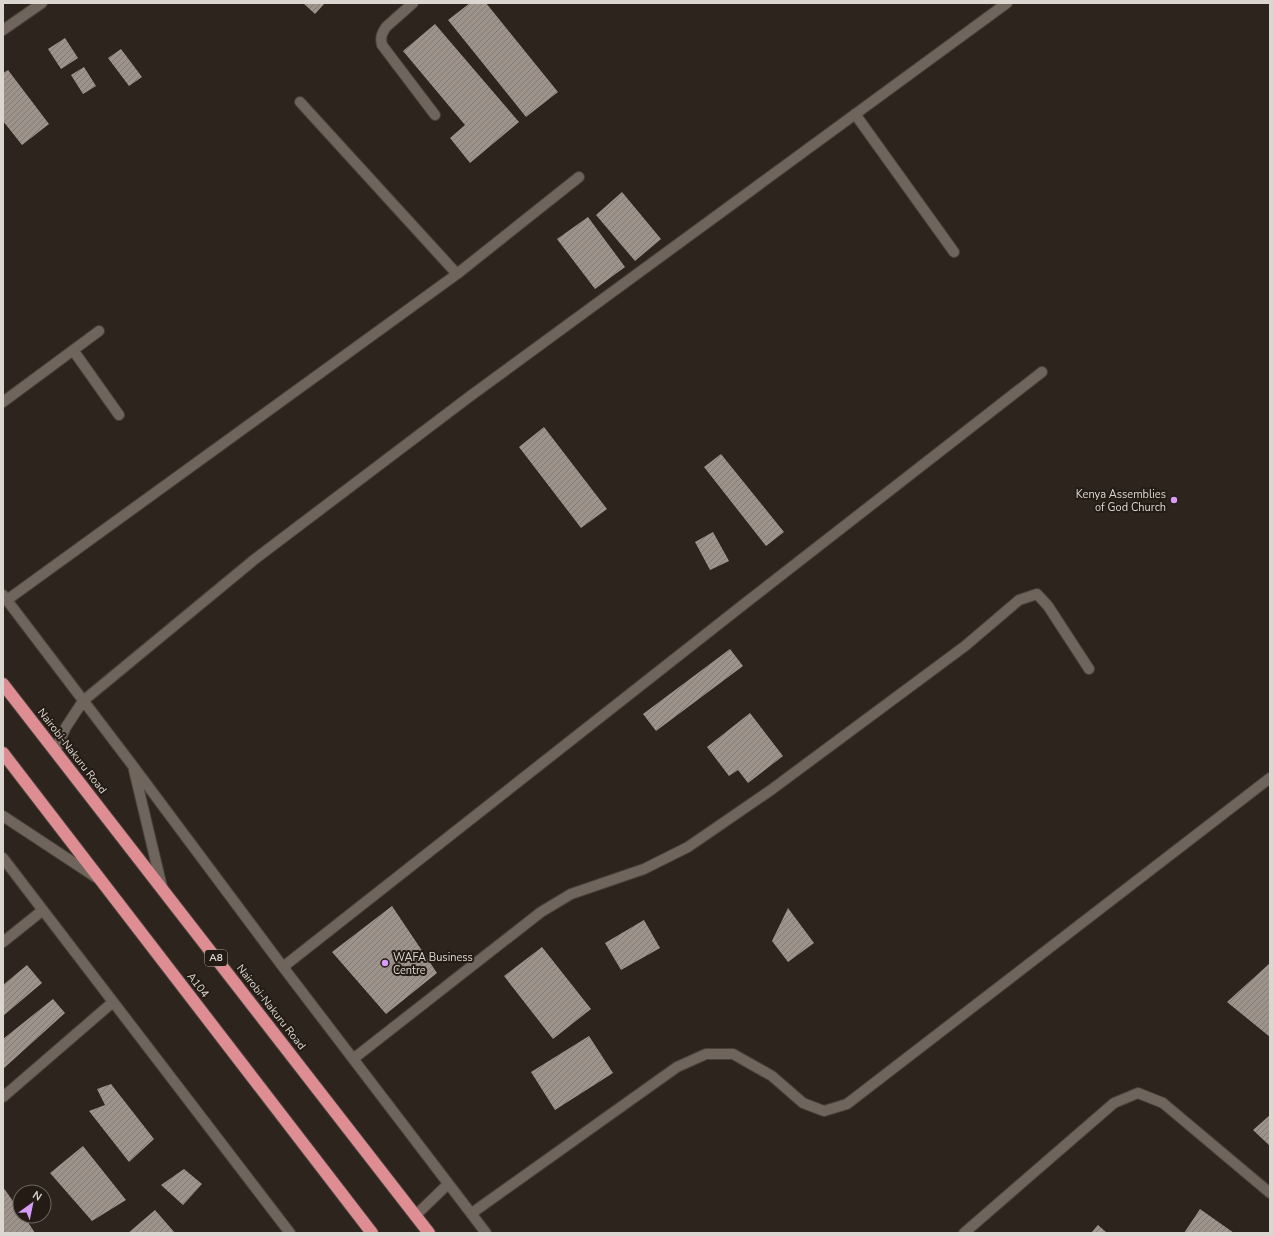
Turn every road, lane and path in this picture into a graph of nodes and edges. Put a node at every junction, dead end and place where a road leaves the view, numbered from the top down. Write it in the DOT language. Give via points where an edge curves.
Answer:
graph roads {
  1 [pos="42,3"];
  2 [pos="413,3"];
  3 [pos="1007,3"];
  4 [pos="3,30"];
  5 [pos="300,102"];
  6 [pos="855,114"];
  7 [pos="435,115"];
  8 [pos="579,177"];
  9 [pos="954,252"];
  10 [pos="457,274"];
  11 [pos="99,332"];
  12 [pos="73,350"];
  13 [pos="1042,372"];
  14 [pos="3,402"];
  15 [pos="119,415"];
  16 [pos="5,598"];
  17 [pos="1088,669"];
  18 [pos="3,684"];
  19 [pos="82,701"];
  20 [pos="55,752"];
  21 [pos="3,753"];
  22 [pos="133,766"];
  23 [pos="1270,778"];
  24 [pos="3,816"];
  25 [pos="3,858"];
  26 [pos="101,880"];
  27 [pos="162,889"];
  28 [pos="43,910"];
  29 [pos="3,942"];
  30 [pos="283,967"];
  31 [pos="113,1002"];
  32 [pos="353,1059"];
  33 [pos="3,1097"];
  34 [pos="448,1184"];
  35 [pos="1270,1193"];
  36 [pos="472,1213"];
  37 [pos="416,1215"];
  38 [pos="970,1231"];
  39 [pos="290,1233"];
  40 [pos="372,1233"];
  41 [pos="429,1233"];
  42 [pos="486,1233"];
  1 -- 4 [label="street"];
  2 -- 7 [label="street" via="386,27 381,40 382,45"];
  3 -- 6 [label="street"];
  5 -- 10 [label="street"];
  6 -- 9 [label="street"];
  6 -- 19 [label="street" via="476,392 255,559"];
  8 -- 10 [label="street"];
  10 -- 16 [label="street"];
  11 -- 12 [label="street"];
  12 -- 14 [label="street"];
  12 -- 15 [label="street"];
  13 -- 30 [label="street"];
  16 -- 19 [label="street"];
  17 -- 32 [label="street" via="1048,606 1037,594 1019,600 965,646 758,799 688,847 644,869 571,894 541,912"];
  18 -- 20 [label="highway, Nairobi-Nakuru Road / A8"];
  19 -- 20 [label="street"];
  19 -- 22 [label="street"];
  20 -- 27 [label="highway, Nairobi-Nakuru Road / A8"];
  21 -- 26 [label="highway, A104"];
  22 -- 27 [label="street"];
  22 -- 30 [label="street"];
  23 -- 36 [label="street" via="847,1104 824,1111 804,1103 772,1076 734,1054 706,1054 676,1067"];
  24 -- 26 [label="street"];
  25 -- 28 [label="street"];
  26 -- 40 [label="highway, A104"];
  27 -- 37 [label="highway, Nairobi-Nakuru Road / A8"];
  28 -- 29 [label="street"];
  28 -- 31 [label="street"];
  30 -- 32 [label="street"];
  31 -- 33 [label="street"];
  31 -- 39 [label="street"];
  32 -- 34 [label="street"];
  34 -- 36 [label="street"];
  34 -- 37 [label="street"];
  35 -- 38 [label="street" via="1163,1103 1138,1093 1114,1103"];
  36 -- 42 [label="street"];
  37 -- 41 [label="highway, Nairobi-Nakuru Road / A8"];
}
